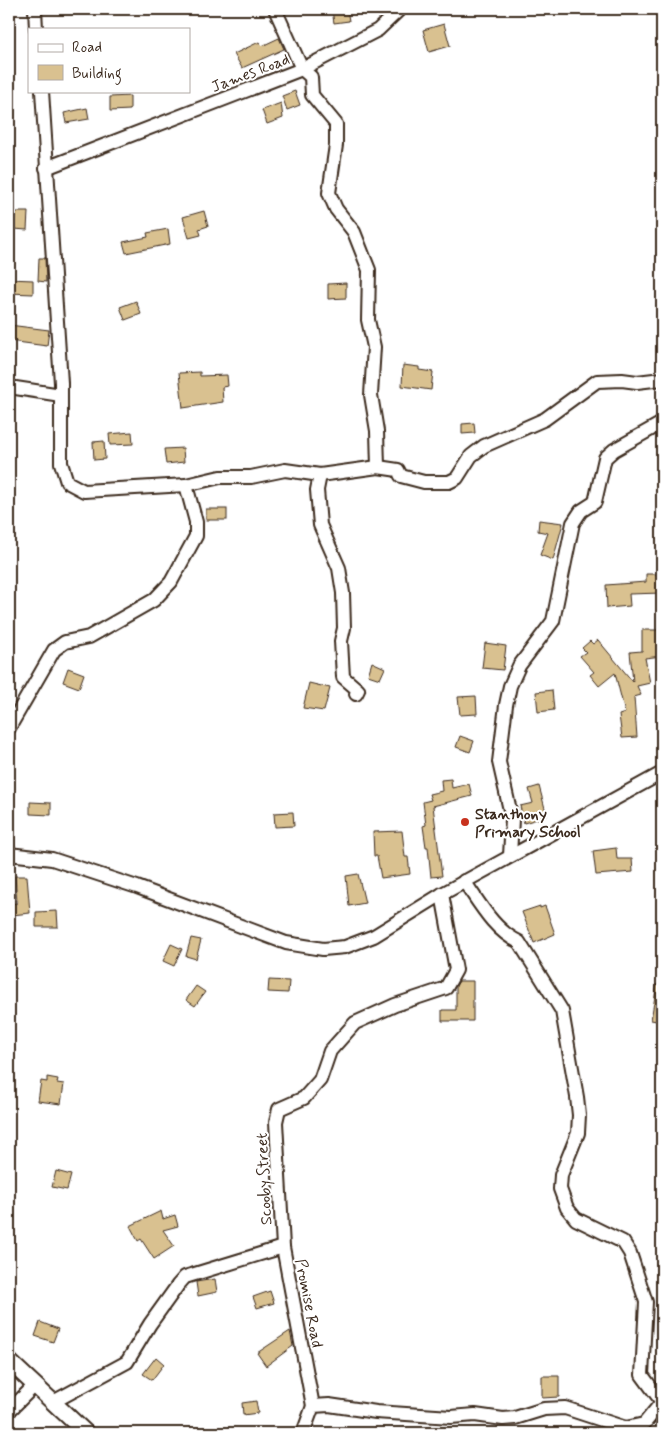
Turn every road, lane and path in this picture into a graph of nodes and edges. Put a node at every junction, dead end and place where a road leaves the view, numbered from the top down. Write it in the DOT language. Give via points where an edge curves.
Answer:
graph roads {
  1 [pos="35,9"];
  2 [pos="275,9"];
  3 [pos="400,9"];
  4 [pos="36,28"];
  5 [pos="302,69"];
  6 [pos="42,92"];
  7 [pos="46,168"];
  8 [pos="662,379"];
  9 [pos="9,387"];
  10 [pos="61,395"];
  11 [pos="662,423"];
  12 [pos="378,467"];
  13 [pos="320,475"];
  14 [pos="186,485"];
  15 [pos="356,694"];
  16 [pos="9,728"];
  17 [pos="662,773"];
  18 [pos="9,854"];
  19 [pos="510,856"];
  20 [pos="464,882"];
  21 [pos="442,894"];
  22 [pos="283,1247"];
  23 [pos="9,1361"];
  24 [pos="35,1385"];
  25 [pos="53,1402"];
  26 [pos="662,1402"];
  27 [pos="313,1406"];
  28 [pos="9,1411"];
  29 [pos="86,1433"];
  30 [pos="303,1433"];
  1 -- 4 [label="street"];
  2 -- 5 [label="street"];
  3 -- 5 [label="street, James Road" via="378,30"];
  5 -- 7 [label="street, James Road"];
  5 -- 12 [label="street" via="311,77 312,96 336,124 329,193 336,209 354,232 369,270 368,320 374,347 371,395"];
  6 -- 7 [label="street"];
  7 -- 10 [label="street"];
  8 -- 12 [label="street" via="597,381 545,419 484,446 471,456 457,478 449,482 417,481 401,476 398,470"];
  9 -- 10 [label="street"];
  10 -- 14 [label="street" via="61,463 67,482 84,491"];
  11 -- 19 [label="street" via="605,458 595,502 581,511 573,523 553,621 519,666 510,686 500,762 512,819"];
  12 -- 13 [label="street"];
  13 -- 14 [label="street" via="284,470 251,477 220,476"];
  13 -- 15 [label="street" via="317,490 320,525 340,568 343,593 343,677 358,690"];
  14 -- 16 [label="street" via="196,522 196,536 171,582 154,600 88,637 65,642 54,650"];
  17 -- 19 [label="street"];
  18 -- 21 [label="street" via="52,859 137,886 286,942 323,948 360,943"];
  19 -- 20 [label="street"];
  20 -- 21 [label="street"];
  20 -- 26 [label="street" via="497,927 519,942 562,1011 580,1114 578,1132 561,1175 560,1189 567,1208 576,1219 623,1242 630,1253 646,1302 642,1375"];
  21 -- 22 [label="street, Scooby Street" via="456,970 446,988 354,1023 330,1051 315,1086 304,1098 279,1109 276,1122"];
  22 -- 25 [label="street, Promise Road" via="186,1278 150,1324 127,1362"];
  22 -- 27 [label="street, Promise Road"];
  23 -- 24 [label="street"];
  24 -- 25 [label="street"];
  24 -- 28 [label="street"];
  25 -- 29 [label="street"];
  26 -- 27 [label="street" via="644,1424 626,1428 565,1408 544,1409 503,1419"];
  27 -- 30 [label="street"];
}
